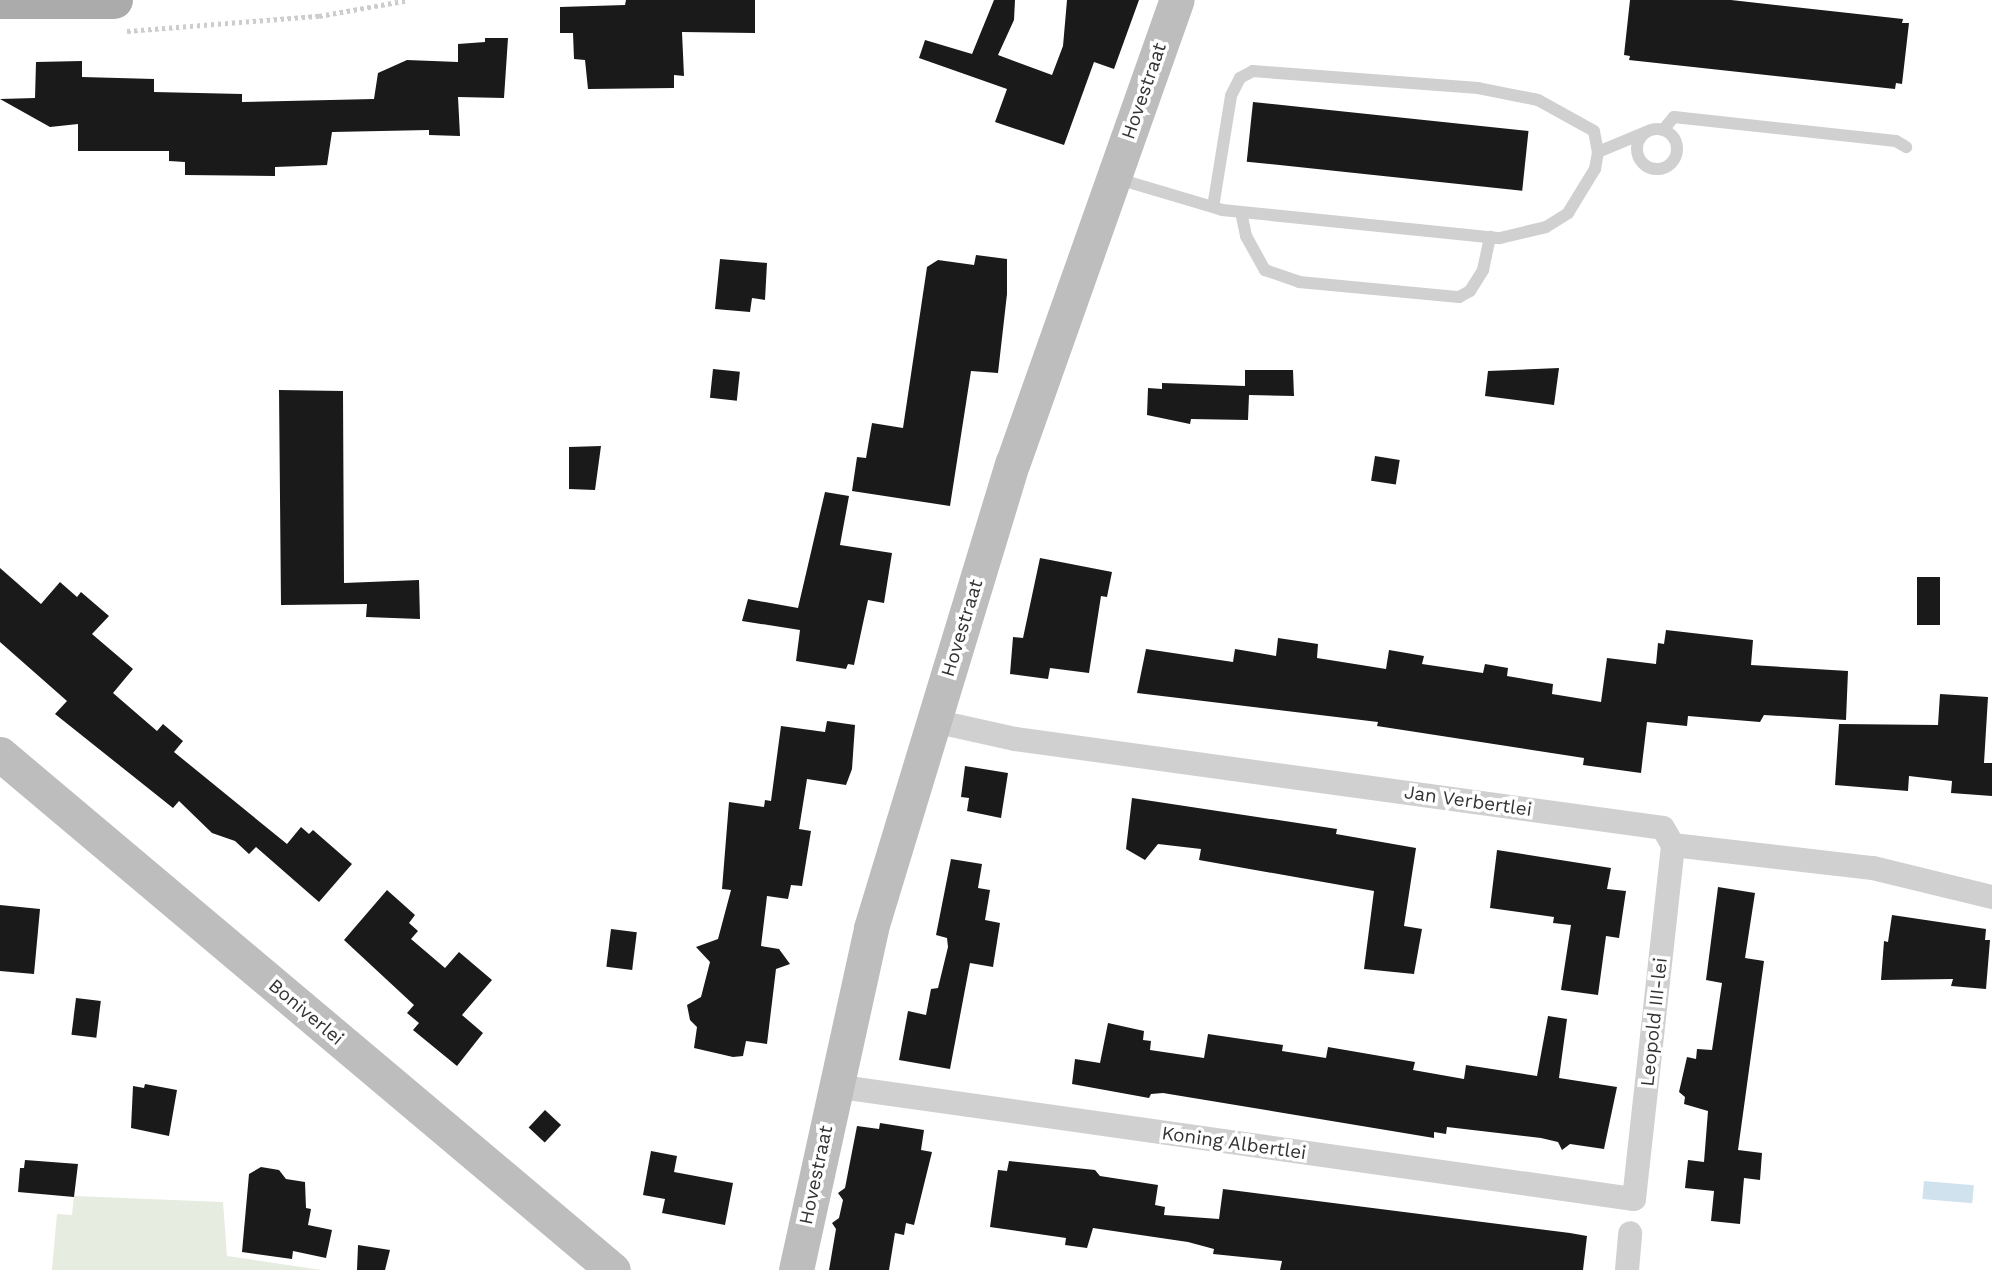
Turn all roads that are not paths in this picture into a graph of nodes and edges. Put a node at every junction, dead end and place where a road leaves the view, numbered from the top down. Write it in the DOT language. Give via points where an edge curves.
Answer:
graph roads {
  1 [pos="0,0"];
  2 [pos="1177,0"];
  3 [pos="116,16"];
  4 [pos="1906,147"];
  5 [pos="1598,152"];
  6 [pos="1114,178"];
  7 [pos="1213,207"];
  8 [pos="1241,212"];
  9 [pos="1490,237"];
  10 [pos="934,721"];
  11 [pos="0,754"];
  12 [pos="1673,845"];
  13 [pos="1992,897"];
  14 [pos="834,1086"];
  15 [pos="1634,1199"];
  16 [pos="1630,1233"];
  17 [pos="613,1270"];
  18 [pos="796,1270"];
  19 [pos="1627,1270"];
  1 -- 3 [label="main road"];
  2 -- 6 [label="street, Hovestraat"];
  4 -- 5 [label="lane" via="1896,141 1674,117 1656,130"];
  5 -- 7 [label="lane" via="1594,131 1538,100 1478,88 1253,71 1240,78 1231,96"];
  5 -- 9 [label="lane" via="1595,169 1568,213 1546,227"];
  6 -- 7 [label="lane"];
  6 -- 10 [label="street, Hovestraat" via="1013,462"];
  7 -- 8 [label="lane"];
  8 -- 9 [label="lane"];
  8 -- 9 [label="lane" via="1246,236 1265,270 1299,282 1459,296 1470,291 1483,270"];
  10 -- 12 [label="street, Jan Verbertlei" via="1015,739 1663,828"];
  10 -- 14 [label="street, Hovestraat" via="872,928"];
  11 -- 17 [label="street, Boniverlei"];
  12 -- 13 [label="street" via="1873,868"];
  12 -- 15 [label="street, Leopold III-lei"];
  14 -- 15 [label="street, Koning Albertlei"];
  14 -- 18 [label="street, Hovestraat"];
  16 -- 19 [label="street"];
}
